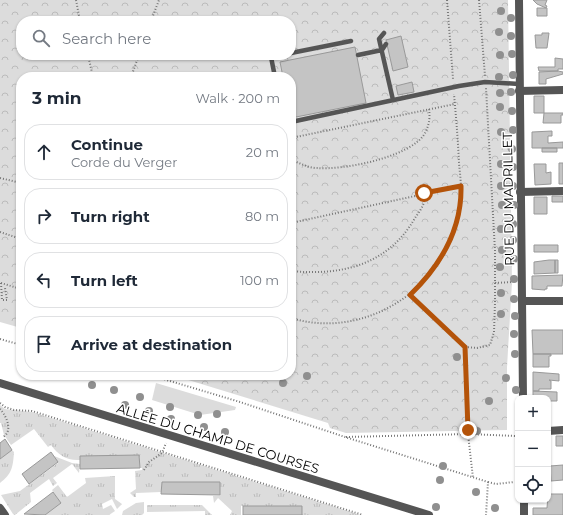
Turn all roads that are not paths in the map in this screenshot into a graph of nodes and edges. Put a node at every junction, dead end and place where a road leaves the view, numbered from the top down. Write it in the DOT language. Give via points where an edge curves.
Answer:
graph roads {
  1 [pos="519,0"];
  2 [pos="384,33"];
  3 [pos="351,41"];
  4 [pos="386,44"];
  5 [pos="382,50"];
  6 [pos="296,52"];
  7 [pos="358,55"];
  8 [pos="272,60"];
  9 [pos="274,72"];
  10 [pos="519,88"];
  11 [pos="563,90"];
  12 [pos="393,100"];
  13 [pos="296,121"];
  14 [pos="563,191"];
  15 [pos="520,192"];
  16 [pos="522,301"];
  17 [pos="563,301"];
  18 [pos="0,383"];
  19 [pos="522,395"];
  20 [pos="563,430"];
  21 [pos="551,431"];
  22 [pos="524,503"];
  23 [pos="0,508"];
  24 [pos="5,515"];
  25 [pos="428,515"];
  26 [pos="524,515"];
  1 -- 10 [label="street, RUE DU MADRILLET"];
  2 -- 5 [label="lane" via="379,39"];
  3 -- 6 [label="lane"];
  4 -- 5 [label="lane"];
  5 -- 7 [label="lane"];
  5 -- 12 [label="lane"];
  8 -- 9 [label="lane"];
  10 -- 11 [label="street"];
  10 -- 12 [label="lane" via="485,82"];
  10 -- 15 [label="street, RUE DU MADRILLET"];
  12 -- 13 [label="lane"];
  14 -- 15 [label="street"];
  15 -- 16 [label="street, RUE DU MADRILLET"];
  16 -- 17 [label="street"];
  16 -- 19 [label="street, RUE DU MADRILLET"];
  18 -- 25 [label="street, ALLÉE DU CHAMP DE COURSES"];
  20 -- 21 [label="street"];
  22 -- 26 [label="street"];
  23 -- 24 [label="street"];
}
